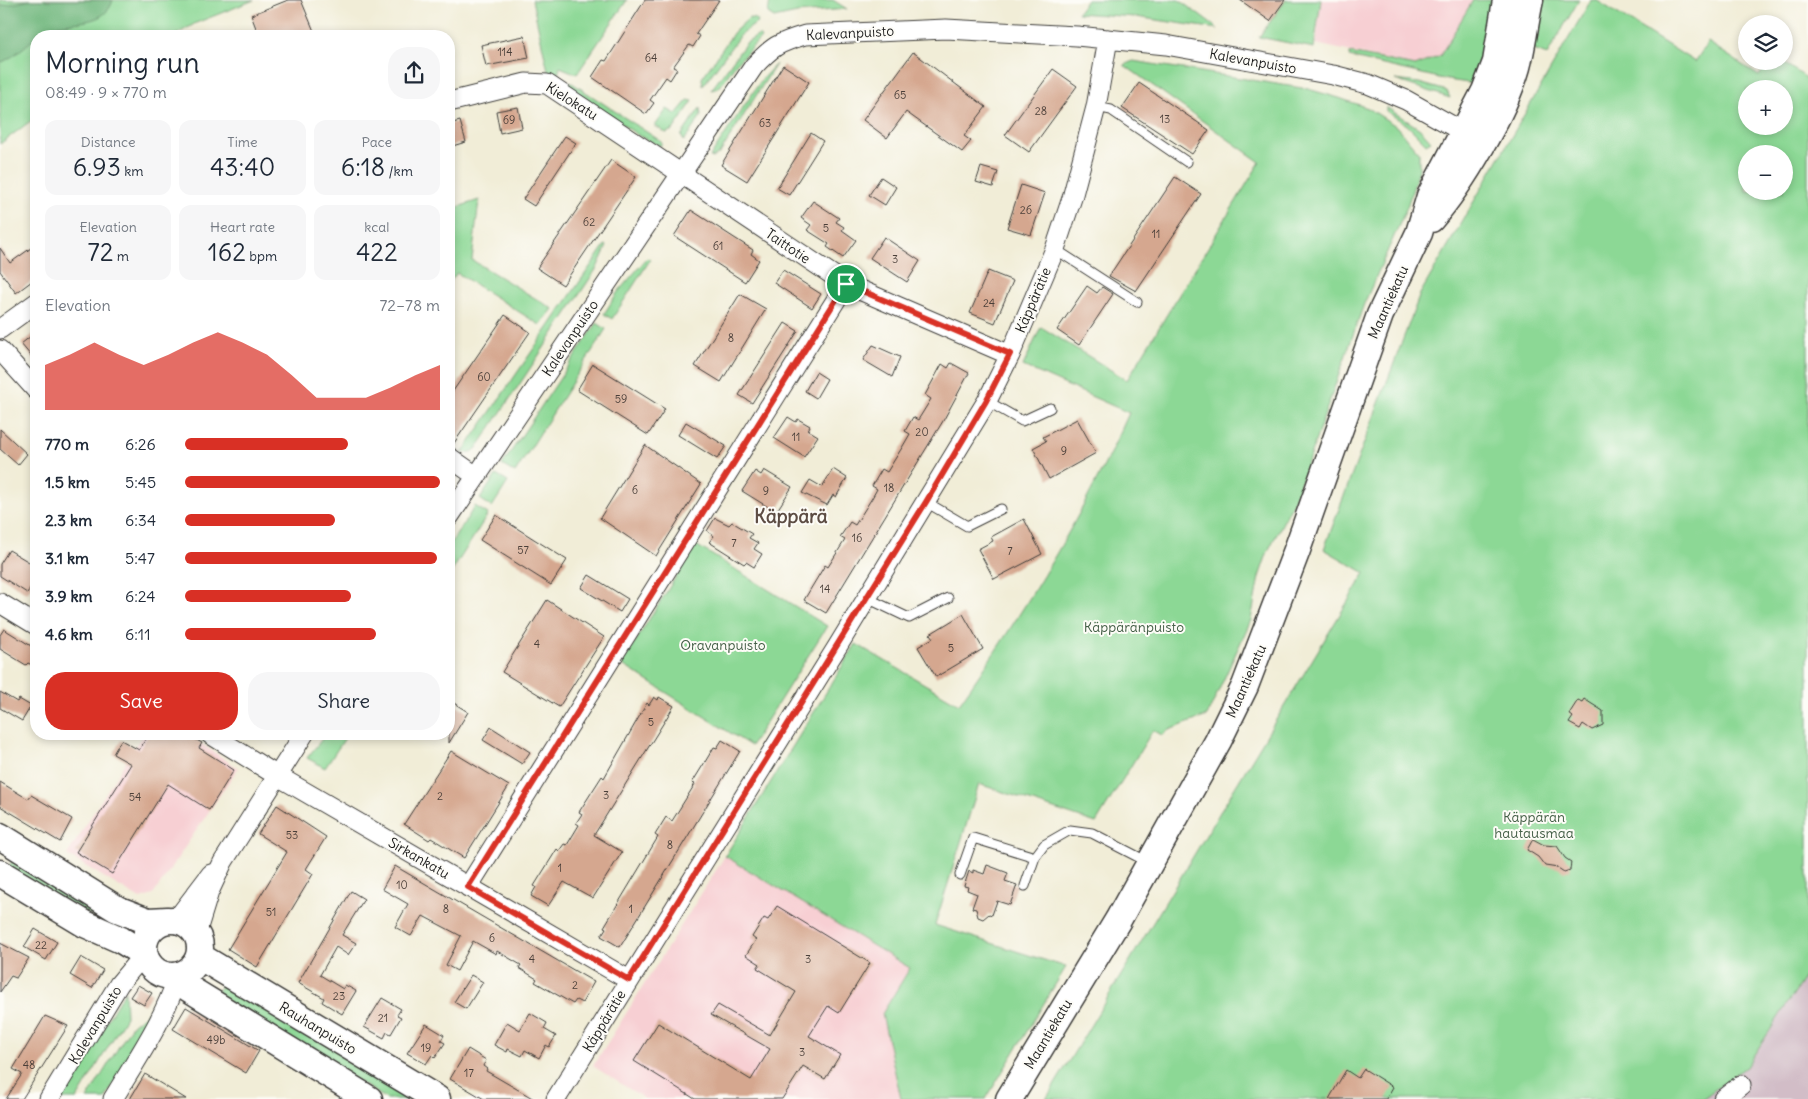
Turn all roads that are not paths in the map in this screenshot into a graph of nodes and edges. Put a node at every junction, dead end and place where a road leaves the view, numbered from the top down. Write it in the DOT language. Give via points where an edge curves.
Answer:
graph roads {
  1 [pos="1506,0"];
  2 [pos="1530,0"];
  3 [pos="1108,39"];
  4 [pos="455,101"];
  5 [pos="1096,107"];
  6 [pos="1473,138"];
  7 [pos="1186,162"];
  8 [pos="682,174"];
  9 [pos="1055,249"];
  10 [pos="846,284"];
  11 [pos="1137,302"];
  12 [pos="30,307"];
  13 [pos="0,329"];
  14 [pos="0,350"];
  15 [pos="1010,354"];
  16 [pos="30,383"];
  17 [pos="986,401"];
  18 [pos="1050,408"];
  19 [pos="455,461"];
  20 [pos="476,476"];
  21 [pos="926,502"];
  22 [pos="455,508"];
  23 [pos="1001,509"];
  24 [pos="867,598"];
  25 [pos="948,598"];
  26 [pos="0,603"];
  27 [pos="30,621"];
  28 [pos="220,740"];
  29 [pos="300,740"];
  30 [pos="276,775"];
  31 [pos="2,842"];
  32 [pos="1035,857"];
  33 [pos="1150,864"];
  34 [pos="0,873"];
  35 [pos="960,876"];
  36 [pos="1025,886"];
  37 [pos="468,887"];
  38 [pos="185,933"];
  39 [pos="144,954"];
  40 [pos="178,976"];
  41 [pos="629,980"];
  42 [pos="1741,1085"];
  43 [pos="49,1099"];
  44 [pos="113,1099"];
  45 [pos="369,1099"];
  46 [pos="437,1099"];
  47 [pos="556,1099"];
  48 [pos="1009,1099"];
  49 [pos="1724,1099"];
  1 -- 6 [label="main road, Maantiekatu" via="1496,62"];
  2 -- 6 [label="main road, Maantiekatu" via="1517,67 1506,97"];
  3 -- 5 [label="street, Käppärätie"];
  3 -- 6 [label="street, Kalevanpuisto" via="1166,45 1368,84 1406,100"];
  3 -- 8 [label="street, Kalevanpuisto" via="946,29 805,35 784,41 773,46 754,66"];
  4 -- 8 [label="street, Kielokatu" via="526,83 547,84"];
  5 -- 7 [label="lane" via="1111,110"];
  5 -- 9 [label="street, Käppärätie"];
  6 -- 33 [label="main road, Maantiekatu" via="1430,196 1420,233 1380,315 1303,535 1245,686"];
  8 -- 10 [label="street, Taittotie"];
  8 -- 20 [label="street, Kalevanpuisto"];
  9 -- 11 [label="lane"];
  9 -- 15 [label="street, Käppärätie"];
  10 -- 15 [label="street, Taittotie"];
  10 -- 37 [label="street"];
  12 -- 13 [label="street"];
  14 -- 16 [label="street"];
  15 -- 17 [label="street, Käppärätie"];
  17 -- 18 [label="lane" via="1022,421"];
  17 -- 21 [label="street, Käppärätie"];
  19 -- 20 [label="street"];
  20 -- 22 [label="street, Kalevanpuisto"];
  21 -- 23 [label="lane" via="967,526"];
  21 -- 24 [label="street, Käppärätie"];
  24 -- 25 [label="lane" via="909,618"];
  24 -- 41 [label="street, Käppärätie"];
  26 -- 27 [label="street"];
  28 -- 30 [label="street, Sirkankatu"];
  29 -- 30 [label="street"];
  30 -- 37 [label="street, Sirkankatu"];
  30 -- 38 [label="street" via="223,862"];
  31 -- 38 [label="main road, Rauhanpuisto" via="126,913"];
  32 -- 33 [label="lane" via="1044,845 1059,835 1070,830 1083,830"];
  32 -- 35 [label="lane" via="973,838"];
  32 -- 36 [label="lane"];
  33 -- 48 [label="main road, Maantiekatu"];
  34 -- 39 [label="main road" via="85,924"];
  37 -- 41 [label="street, Sirkankatu"];
  38 -- 39 [label="main road" via="152,928 146,936"];
  38 -- 40 [label="main road" via="190,970"];
  38 -- 46 [label="main road, Rauhanpuisto"];
  39 -- 40 [label="main road" via="153,969"];
  39 -- 43 [label="street, Kalevanpuisto" via="119,984"];
  40 -- 44 [label="street" via="155,1030"];
  40 -- 45 [label="main road" via="188,988"];
  41 -- 47 [label="street, Käppärätie"];
  42 -- 49 [label="street"];
}
